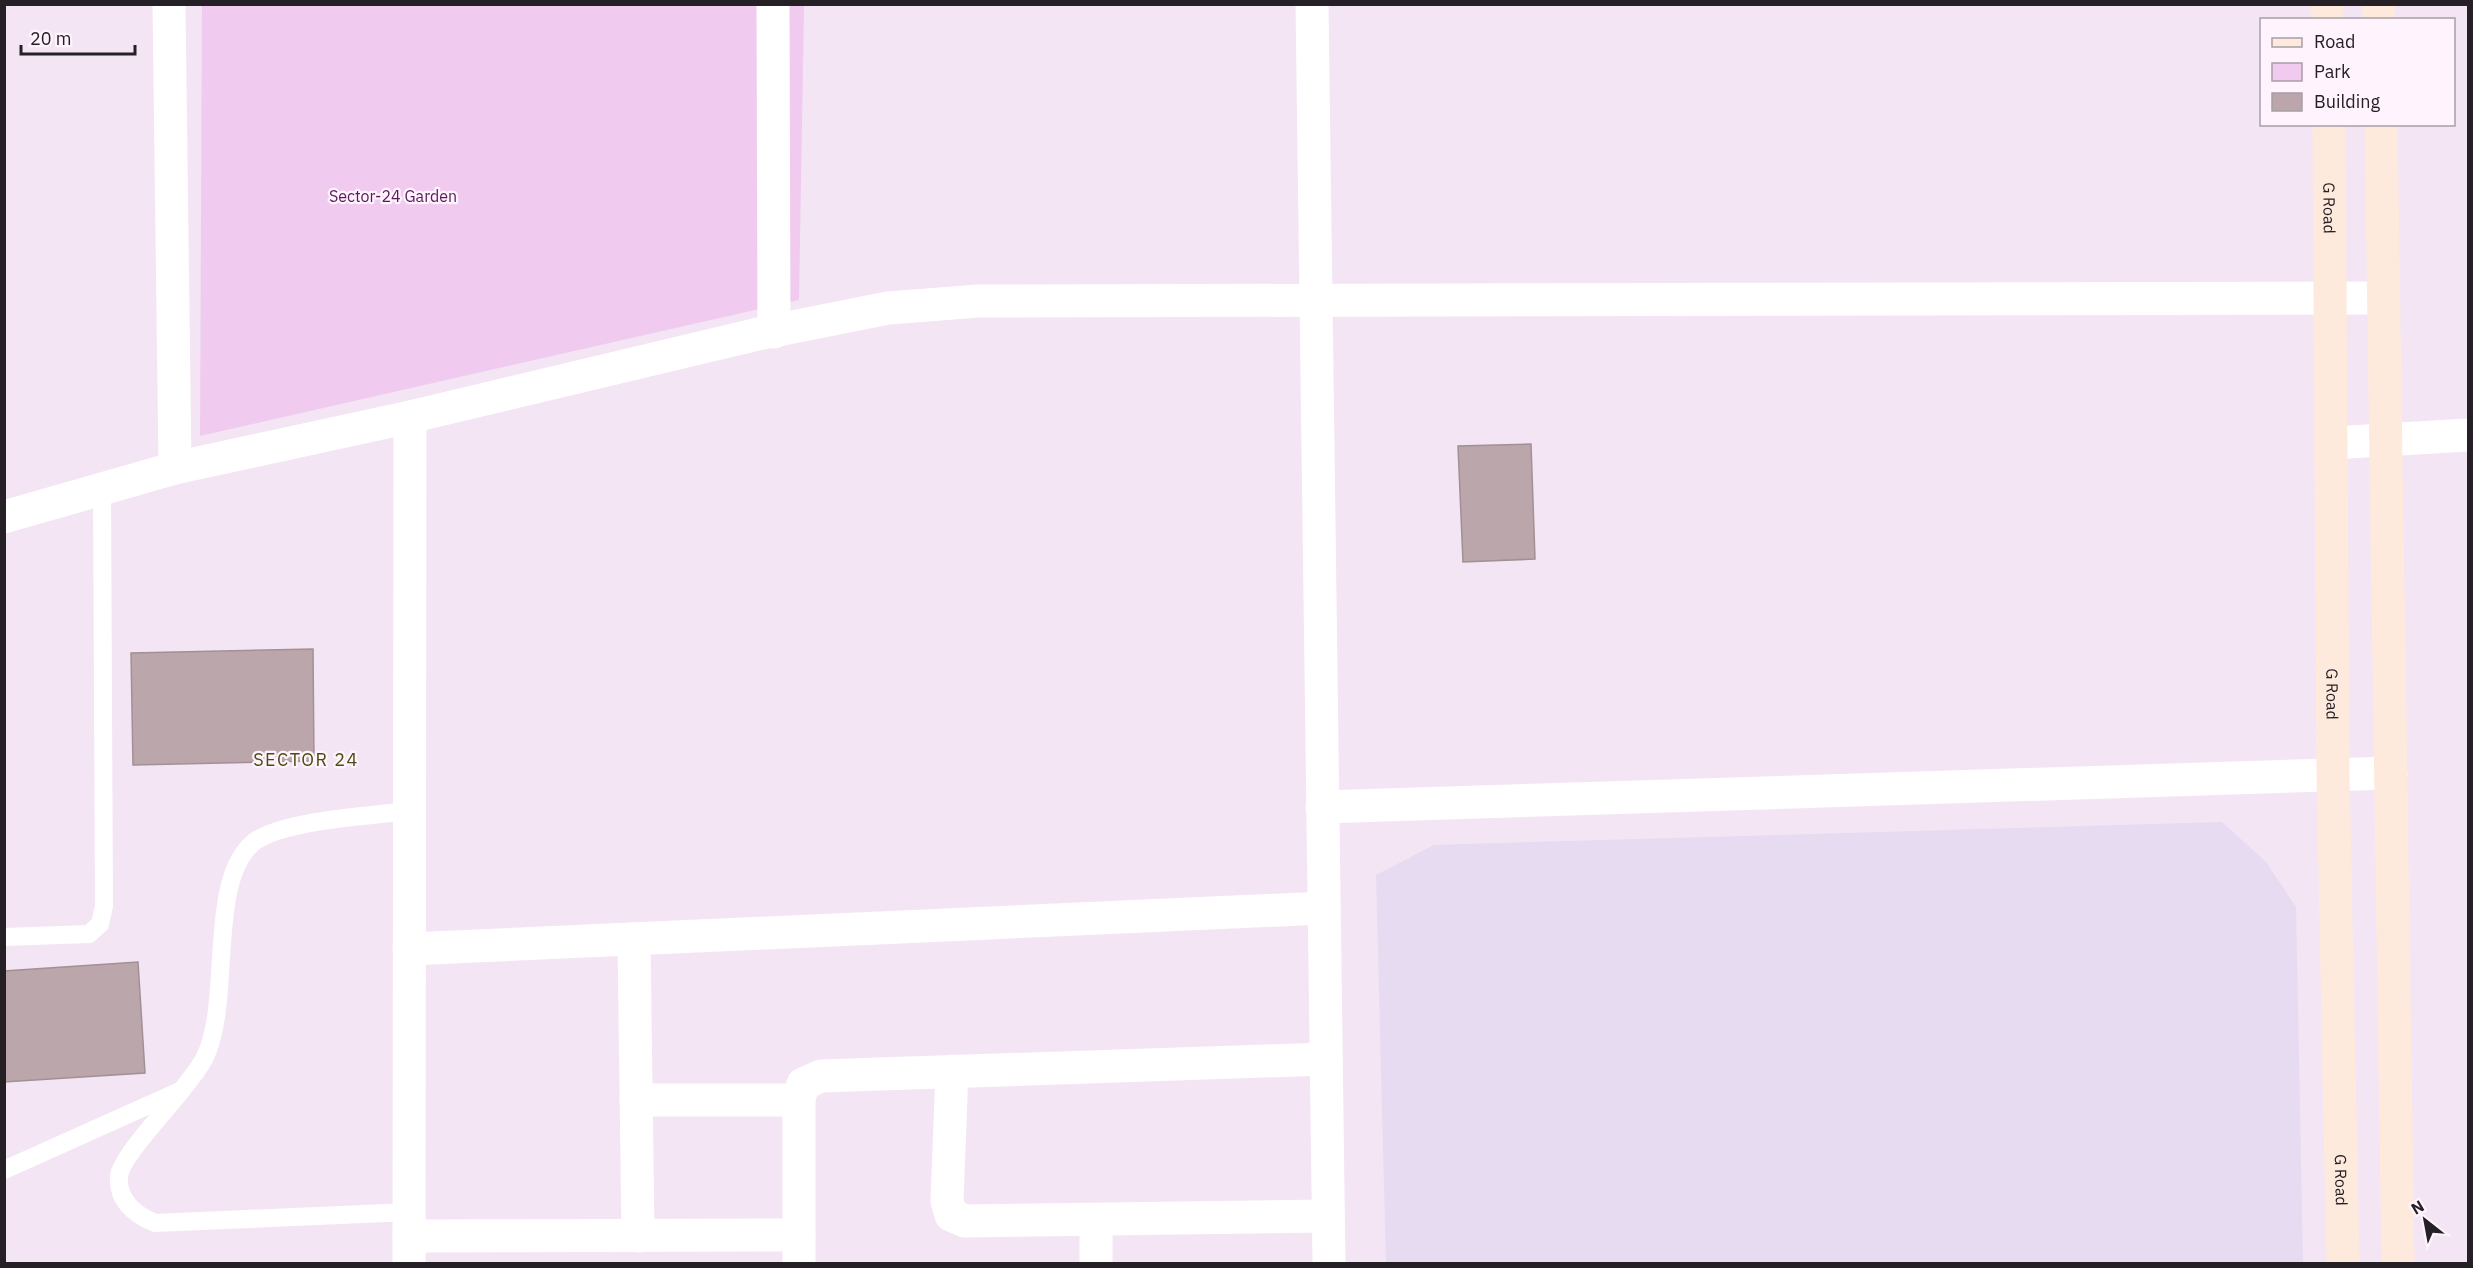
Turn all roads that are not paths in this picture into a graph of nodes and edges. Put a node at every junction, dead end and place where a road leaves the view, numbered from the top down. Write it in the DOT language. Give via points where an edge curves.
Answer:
graph roads {
  1 [pos="169,4"];
  2 [pos="773,4"];
  3 [pos="1312,4"];
  4 [pos="2329,126"];
  5 [pos="2381,126"];
  6 [pos="2332,298"];
  7 [pos="2384,298"];
  8 [pos="1316,301"];
  9 [pos="774,332"];
  10 [pos="410,417"];
  11 [pos="2469,435"];
  12 [pos="2386,442"];
  13 [pos="2332,443"];
  14 [pos="175,468"];
  15 [pos="102,489"];
  16 [pos="4,517"];
  17 [pos="2391,773"];
  18 [pos="2333,775"];
  19 [pos="1322,807"];
  20 [pos="409,812"];
  21 [pos="1324,908"];
  22 [pos="4,937"];
  23 [pos="634,939"];
  24 [pos="409,949"];
  25 [pos="1326,1059"];
  26 [pos="952,1071"];
  27 [pos="185,1089"];
  28 [pos="636,1100"];
  29 [pos="799,1100"];
  30 [pos="4,1170"];
  31 [pos="1328,1216"];
  32 [pos="1096,1220"];
  33 [pos="638,1236"];
  34 [pos="409,1237"];
  35 [pos="799,1249"];
  36 [pos="1096,1263"];
  37 [pos="1329,1263"];
  38 [pos="2343,1263"];
  39 [pos="2398,1263"];
  1 -- 14 [label="street"];
  2 -- 9 [label="street"];
  3 -- 8 [label="street"];
  4 -- 6 [label="street, G Road"];
  5 -- 7 [label="street"];
  6 -- 7 [label="street"];
  6 -- 8 [label="street"];
  6 -- 13 [label="street, G Road"];
  7 -- 12 [label="street"];
  8 -- 9 [label="street" via="979,301 888,309"];
  8 -- 19 [label="street"];
  9 -- 10 [label="street"];
  10 -- 14 [label="street"];
  10 -- 20 [label="street"];
  11 -- 12 [label="street"];
  12 -- 13 [label="street"];
  12 -- 17 [label="street"];
  13 -- 18 [label="street, G Road"];
  14 -- 15 [label="street"];
  15 -- 16 [label="street"];
  15 -- 22 [label="lane" via="104,906 100,924 89,934"];
  17 -- 18 [label="street"];
  17 -- 39 [label="street"];
  18 -- 19 [label="street"];
  18 -- 38 [label="street, G Road"];
  19 -- 21 [label="street"];
  20 -- 24 [label="street"];
  20 -- 27 [label="lane" via="284,828 254,842 237,863 229,888 215,1033"];
  21 -- 23 [label="street"];
  21 -- 25 [label="street"];
  23 -- 24 [label="street"];
  23 -- 28 [label="street"];
  24 -- 34 [label="street"];
  25 -- 26 [label="street"];
  25 -- 31 [label="street"];
  26 -- 29 [label="street" via="821,1076 803,1084"];
  26 -- 32 [label="street" via="947,1201 951,1215 965,1221"];
  27 -- 30 [label="lane"];
  27 -- 34 [label="lane" via="126,1158 119,1177 125,1202 136,1215 155,1223"];
  28 -- 29 [label="street"];
  28 -- 33 [label="street"];
  29 -- 35 [label="street"];
  31 -- 32 [label="street"];
  31 -- 37 [label="street"];
  32 -- 36 [label="street"];
  33 -- 34 [label="street"];
  33 -- 35 [label="street"];
}
